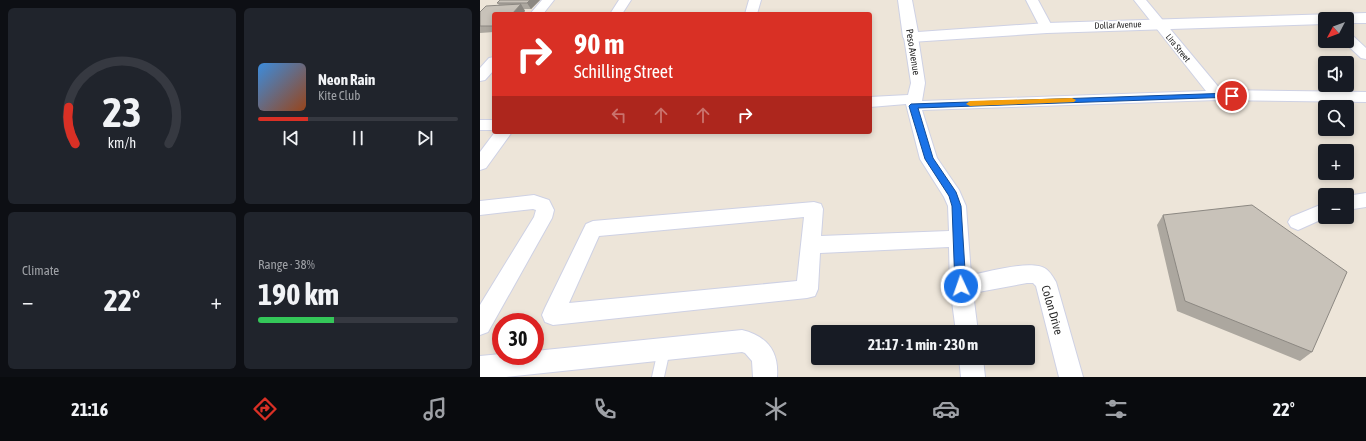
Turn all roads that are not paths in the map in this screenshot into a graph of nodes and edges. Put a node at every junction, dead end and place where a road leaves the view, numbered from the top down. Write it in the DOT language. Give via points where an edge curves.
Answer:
graph roads {
  1 [pos="548,0"];
  2 [pos="625,0"];
  3 [pos="755,0"];
  4 [pos="905,0"];
  5 [pos="1032,0"];
  6 [pos="1140,0"];
  7 [pos="538,12"];
  8 [pos="617,12"];
  9 [pos="752,12"];
  10 [pos="1354,18"];
  11 [pos="1366,18"];
  12 [pos="1318,19"];
  13 [pos="1158,24"];
  14 [pos="1046,28"];
  15 [pos="911,37"];
  16 [pos="1354,44"];
  17 [pos="1366,55"];
  18 [pos="492,63"];
  19 [pos="480,77"];
  20 [pos="1216,95"];
  21 [pos="1366,97"];
  22 [pos="872,102"];
  23 [pos="914,102"];
  24 [pos="480,125"];
  25 [pos="492,125"];
  26 [pos="502,134"];
  27 [pos="480,164"];
  28 [pos="1366,200"];
  29 [pos="1354,202"];
  30 [pos="480,208"];
  31 [pos="1318,213"];
  32 [pos="1298,222"];
  33 [pos="958,239"];
  34 [pos="812,245"];
  35 [pos="961,286"];
  36 [pos="480,325"];
  37 [pos="966,325"];
  38 [pos="664,350"];
  39 [pos="972,365"];
  40 [pos="480,368"];
  41 [pos="552,369"];
  42 [pos="765,374"];
  43 [pos="658,377"];
  44 [pos="973,377"];
  45 [pos="1071,377"];
  1 -- 7 [label="street"];
  2 -- 8 [label="street"];
  3 -- 9 [label="street"];
  4 -- 15 [label="street, Peso Avenue"];
  5 -- 14 [label="street"];
  6 -- 13 [label="street, Lira Street"];
  10 -- 11 [label="street, Dollar Avenue"];
  12 -- 13 [label="street, Dollar Avenue"];
  13 -- 14 [label="street, Dollar Avenue"];
  13 -- 20 [label="street, Lira Street"];
  14 -- 15 [label="street, Dollar Avenue"];
  15 -- 23 [label="street, Peso Avenue" via="918,82"];
  16 -- 17 [label="street"];
  18 -- 19 [label="street"];
  20 -- 21 [label="street"];
  20 -- 23 [label="street"];
  22 -- 23 [label="street"];
  23 -- 33 [label="street, Peso Avenue" via="929,159 955,200"];
  24 -- 25 [label="street"];
  26 -- 27 [label="street"];
  28 -- 29 [label="street"];
  30 -- 36 [label="street" via="534,202 542,205 545,210 543,218"];
  31 -- 32 [label="street"];
  33 -- 34 [label="street"];
  33 -- 35 [label="street, Peso Avenue"];
  34 -- 34 [label="street" via="807,289 553,315 593,229 814,209"];
  35 -- 37 [label="street, Peso Avenue"];
  35 -- 45 [label="street, Colon Drive" via="1027,274 1038,275 1045,282"];
  38 -- 41 [label="street"];
  38 -- 42 [label="street" via="732,341 751,342 759,349 764,360"];
  38 -- 43 [label="lane"];
  39 -- 44 [label="street"];
  40 -- 41 [label="street"];
}
